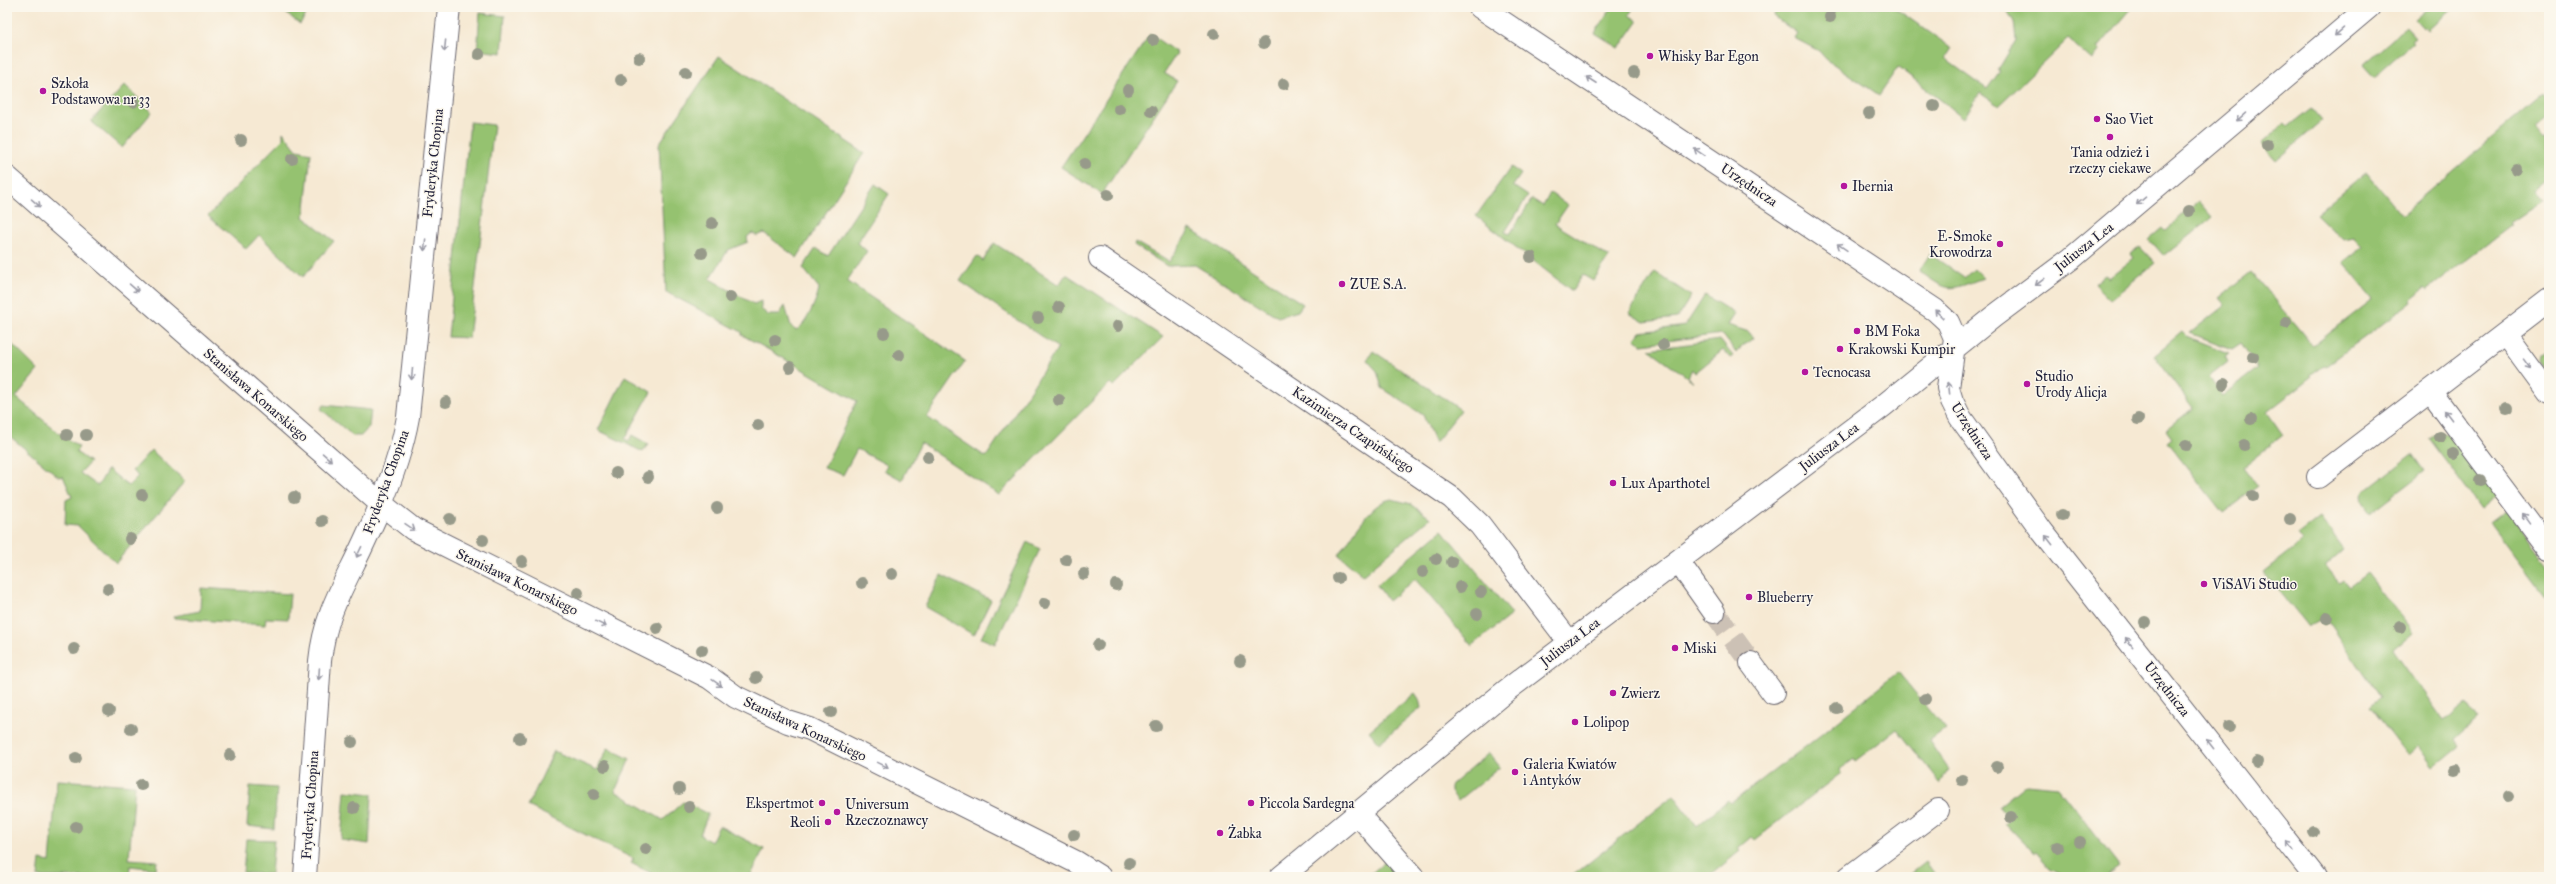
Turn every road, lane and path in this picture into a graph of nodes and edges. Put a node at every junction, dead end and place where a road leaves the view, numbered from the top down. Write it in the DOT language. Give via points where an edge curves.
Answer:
graph roads {
  1 [pos="449,7"];
  2 [pos="1480,7"];
  3 [pos="2369,7"];
  4 [pos="7,177"];
  5 [pos="1100,258"];
  6 [pos="2549,300"];
  7 [pos="2505,334"];
  8 [pos="1955,348"];
  9 [pos="2430,391"];
  10 [pos="2549,394"];
  11 [pos="2318,477"];
  12 [pos="380,503"];
  13 [pos="2549,550"];
  14 [pos="1678,561"];
  15 [pos="1714,612"];
  16 [pos="1570,642"];
  17 [pos="1751,663"];
  18 [pos="1773,693"];
  19 [pos="1938,810"];
  20 [pos="1357,813"];
  21 [pos="305,877"];
  22 [pos="1100,877"];
  23 [pos="1280,877"];
  24 [pos="1413,877"];
  25 [pos="1849,877"];
  26 [pos="2314,877"];
  1 -- 12 [label="street, Fryderyka Chopina, one-way" via="408,417 403,440"];
  8 -- 2 [label="street, Urzędnicza, one-way" via="1953,331 1948,322 1917,296"];
  3 -- 8 [label="street, Juliusza Lea, one-way" via="2072,258"];
  4 -- 12 [label="street, Stanisława Konarskiego, one-way"];
  5 -- 16 [label="street, Kazimierza Czapińskiego" via="1452,498 1480,525"];
  6 -- 7 [label="street"];
  7 -- 9 [label="street"];
  7 -- 10 [label="street, one-way"];
  8 -- 14 [label="street, Juliusza Lea" via="1883,406"];
  26 -- 8 [label="street, Urzędnicza, one-way" via="2042,531 1960,418 1948,388"];
  9 -- 11 [label="street"];
  13 -- 9 [label="street, one-way"];
  12 -- 21 [label="street, Fryderyka Chopina, one-way" via="365,541 333,606 323,638"];
  12 -- 22 [label="street, Stanisława Konarskiego, one-way" via="404,523 427,537 710,678 736,697 788,722 810,729 914,780 1076,862"];
  14 -- 15 [label="street"];
  14 -- 16 [label="street, Juliusza Lea"];
  16 -- 20 [label="street, Juliusza Lea" via="1470,719"];
  17 -- 18 [label="street"];
  19 -- 25 [label="street"];
  20 -- 23 [label="street, Juliusza Lea"];
  20 -- 24 [label="street"];
}
